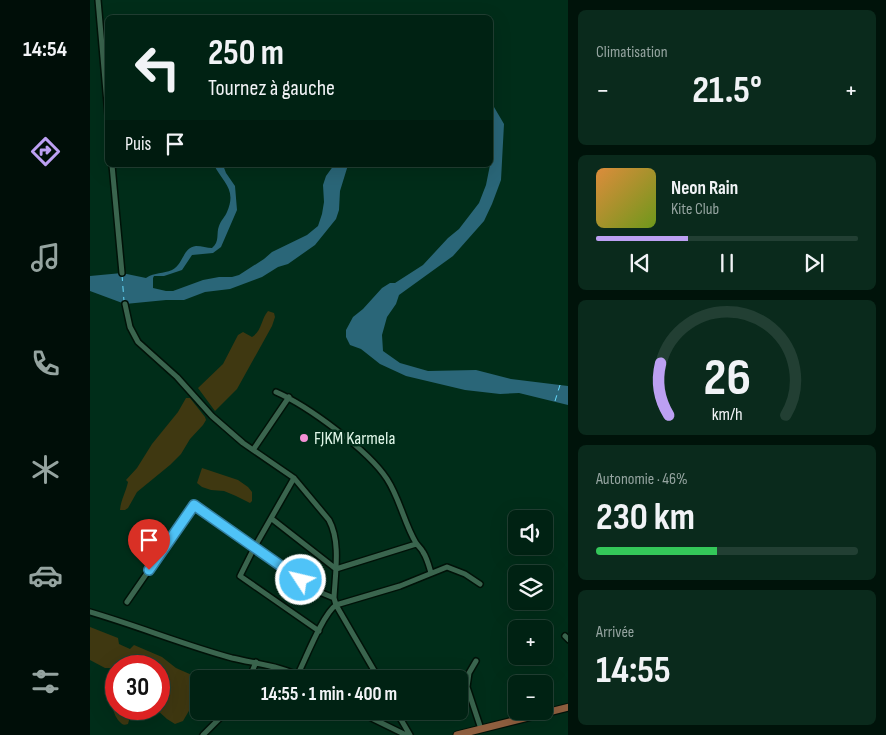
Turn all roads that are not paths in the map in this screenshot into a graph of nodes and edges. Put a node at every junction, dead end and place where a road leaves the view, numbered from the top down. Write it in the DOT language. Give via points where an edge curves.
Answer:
graph roads {
  1 [pos="98,0"];
  2 [pos="105,80"];
  3 [pos="112,167"];
  4 [pos="122,273"];
  5 [pos="125,304"];
  6 [pos="276,392"];
  7 [pos="289,397"];
  8 [pos="253,450"];
  9 [pos="294,478"];
  10 [pos="272,519"];
  11 [pos="416,544"];
  12 [pos="254,548"];
  13 [pos="336,569"];
  14 [pos="432,573"];
  15 [pos="480,584"];
  16 [pos="334,598"];
  17 [pos="127,602"];
  18 [pos="336,605"];
  19 [pos="90,612"];
  20 [pos="319,631"];
  21 [pos="476,661"];
  22 [pos="256,662"];
  23 [pos="253,670"];
  24 [pos="284,670"];
  25 [pos="300,670"];
  26 [pos="374,670"];
  27 [pos="568,706"];
  28 [pos="218,720"];
  29 [pos="375,720"];
  30 [pos="401,720"];
  31 [pos="485,731"];
  32 [pos="203,735"];
  33 [pos="406,735"];
  34 [pos="410,735"];
  35 [pos="457,735"];
  1 -- 2 [label="street"];
  3 -- 4 [label="street"];
  5 -- 8 [label="street" via="130,327 138,342 195,395 212,416"];
  6 -- 7 [label="street"];
  7 -- 8 [label="street"];
  7 -- 11 [label="street" via="378,466 393,490"];
  8 -- 9 [label="street"];
  9 -- 10 [label="street"];
  9 -- 13 [label="street" via="333,527"];
  10 -- 12 [label="street"];
  10 -- 13 [label="street"];
  11 -- 13 [label="street"];
  11 -- 14 [label="street"];
  12 -- 16 [label="street" via="317,591"];
  12 -- 17 [label="street" via="194,505"];
  12 -- 20 [label="street" via="240,576"];
  13 -- 16 [label="street"];
  14 -- 15 [label="street" via="447,567"];
  14 -- 18 [label="street"];
  16 -- 18 [label="street"];
  18 -- 20 [label="street"];
  18 -- 26 [label="street"];
  19 -- 22 [label="street" via="234,658"];
  20 -- 25 [label="street"];
  21 -- 31 [label="street" via="469,673 467,687"];
  22 -- 23 [label="street"];
  22 -- 24 [label="street"];
  27 -- 31 [label="main road"];
  28 -- 32 [label="street"];
  29 -- 33 [label="street"];
  30 -- 34 [label="street"];
  31 -- 35 [label="main road"];
}
